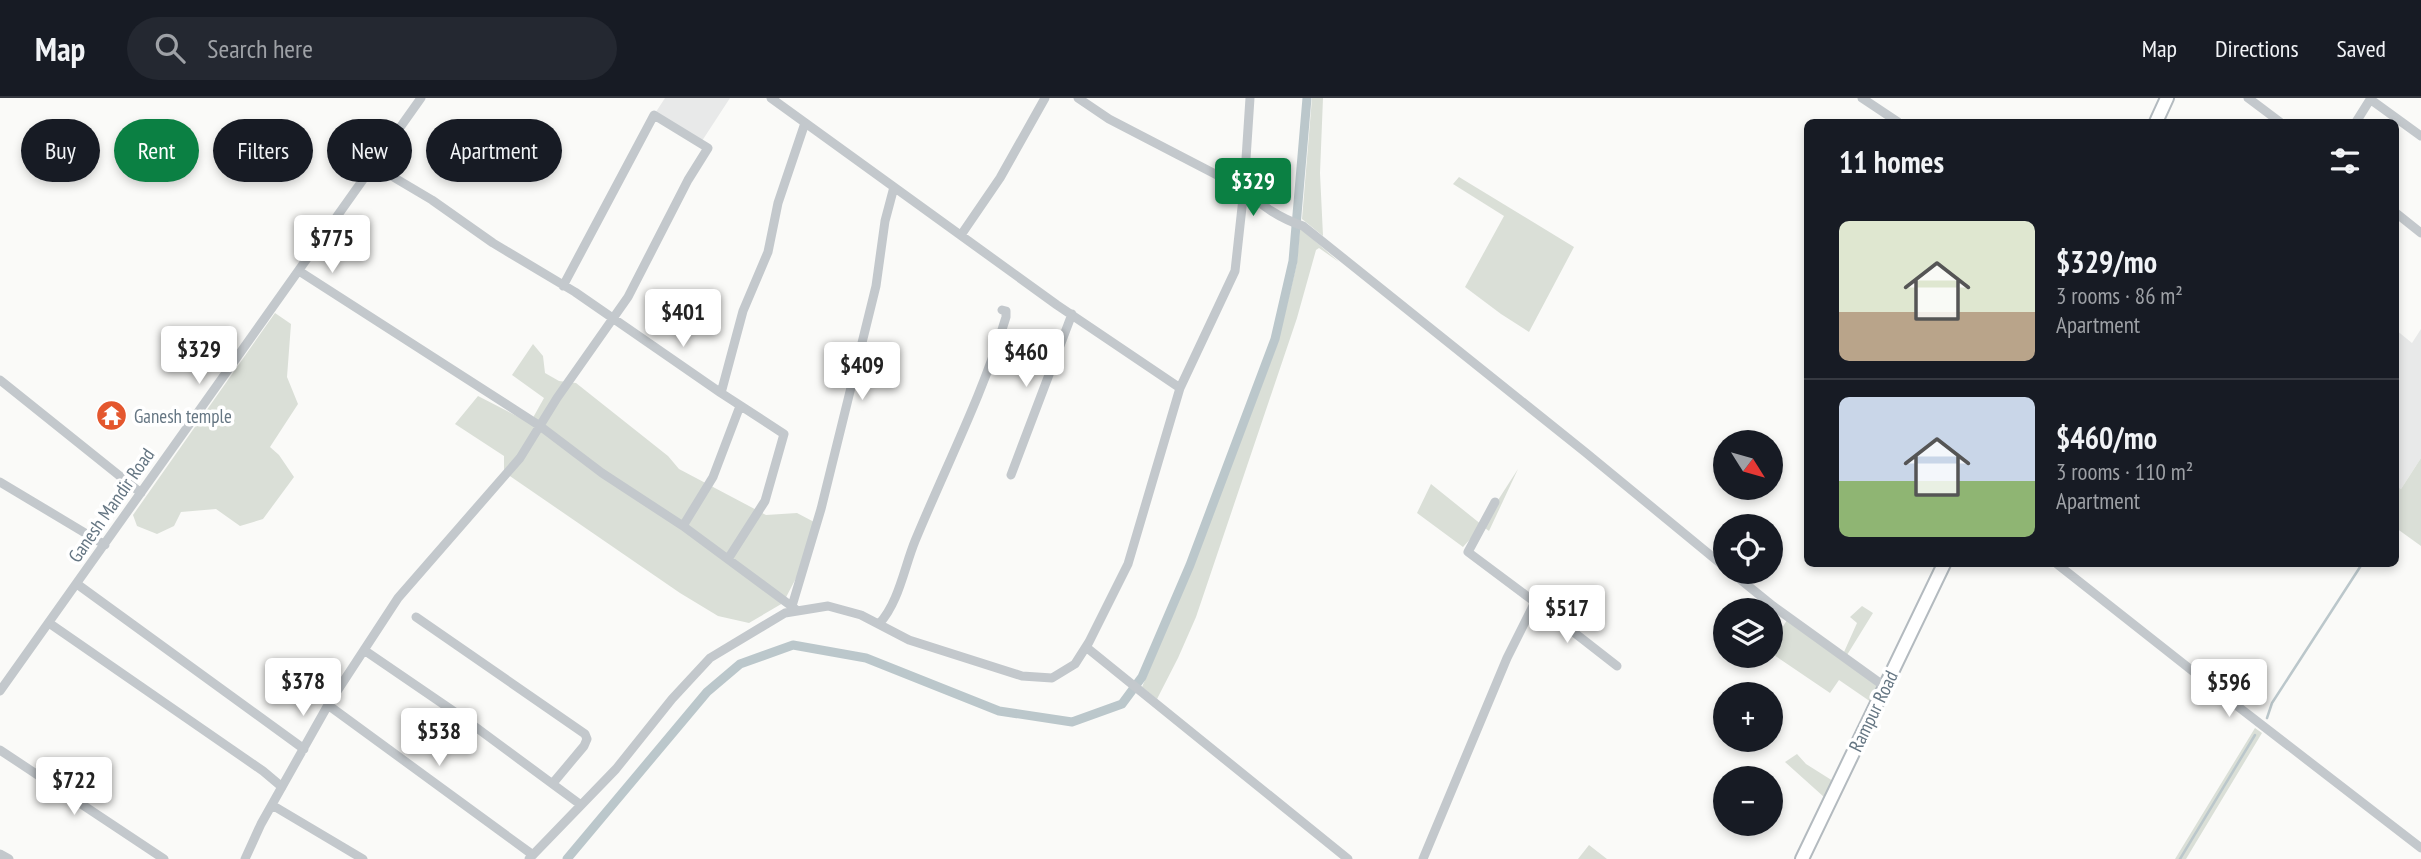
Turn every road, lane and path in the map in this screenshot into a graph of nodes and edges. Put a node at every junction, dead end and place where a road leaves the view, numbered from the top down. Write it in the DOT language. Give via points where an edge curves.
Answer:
graph roads {
  1 [pos="421,98"];
  2 [pos="771,98"];
  3 [pos="1045,98"];
  4 [pos="1078,98"];
  5 [pos="1250,98"];
  6 [pos="1862,98"];
  7 [pos="2167,98"];
  8 [pos="2248,98"];
  9 [pos="2371,99"];
  10 [pos="406,119"];
  11 [pos="1894,119"];
  12 [pos="2156,119"];
  13 [pos="2276,119"];
  14 [pos="2358,119"];
  15 [pos="2398,119"];
  16 [pos="2399,120"];
  17 [pos="806,123"];
  18 [pos="2421,136"];
  19 [pos="361,182"];
  20 [pos="402,182"];
  21 [pos="894,187"];
  22 [pos="1244,189"];
  23 [pos="2399,215"];
  24 [pos="2421,233"];
  25 [pos="961,235"];
  26 [pos="299,271"];
  27 [pos="563,286"];
  28 [pos="1003,310"];
  29 [pos="1072,314"];
  30 [pos="613,318"];
  31 [pos="0,380"];
  32 [pos="1180,388"];
  33 [pos="720,393"];
  34 [pos="740,407"];
  35 [pos="540,426"];
  36 [pos="1011,475"];
  37 [pos="0,481"];
  38 [pos="141,493"];
  39 [pos="1495,502"];
  40 [pos="683,526"];
  41 [pos="105,545"];
  42 [pos="1713,557"];
  43 [pos="728,559"];
  44 [pos="1943,567"];
  45 [pos="2061,567"];
  46 [pos="77,584"];
  47 [pos="1746,584"];
  48 [pos="1535,601"];
  49 [pos="795,609"];
  50 [pos="416,617"];
  51 [pos="48,624"];
  52 [pos="879,624"];
  53 [pos="1086,647"];
  54 [pos="364,650"];
  55 [pos="1617,666"];
  56 [pos="1884,686"];
  57 [pos="0,691"];
  58 [pos="328,705"];
  59 [pos="304,749"];
  60 [pos="0,750"];
  61 [pos="553,783"];
  62 [pos="282,787"];
  63 [pos="272,805"];
  64 [pos="581,805"];
  65 [pos="2421,848"];
  66 [pos="0,854"];
  67 [pos="531,857"];
  68 [pos="9,859"];
  69 [pos="164,859"];
  70 [pos="245,859"];
  71 [pos="363,859"];
  72 [pos="1348,859"];
  73 [pos="1423,859"];
  74 [pos="1802,859"];
  1 -- 10 [label="street, Ganesh Mandir Road"];
  2 -- 17 [label="street"];
  3 -- 25 [label="street"];
  4 -- 22 [label="street"];
  5 -- 22 [label="street"];
  6 -- 11 [label="street"];
  7 -- 12 [label="main road"];
  8 -- 13 [label="street"];
  9 -- 14 [label="street"];
  9 -- 15 [label="street"];
  16 -- 18 [label="street"];
  17 -- 21 [label="street"];
  17 -- 33 [label="street"];
  19 -- 26 [label="street, Ganesh Mandir Road"];
  20 -- 27 [label="street"];
  21 -- 25 [label="street"];
  21 -- 49 [label="street" via="876,286"];
  22 -- 32 [label="street" via="1235,271"];
  22 -- 42 [label="street" via="1260,204 1303,226"];
  23 -- 24 [label="street"];
  25 -- 29 [label="street"];
  26 -- 35 [label="street"];
  26 -- 38 [label="street, Ganesh Mandir Road"];
  27 -- 30 [label="street"];
  27 -- 30 [label="street" via="654,115 708,148"];
  28 -- 52 [label="street" via="1006,317 975,402 889,613"];
  29 -- 32 [label="street"];
  29 -- 36 [label="street"];
  30 -- 33 [label="street"];
  30 -- 35 [label="street"];
  31 -- 38 [label="street"];
  32 -- 53 [label="street" via="1128,564"];
  33 -- 34 [label="street"];
  34 -- 40 [label="street" via="713,477"];
  34 -- 43 [label="street" via="784,433 765,501"];
  35 -- 40 [label="street"];
  35 -- 54 [label="street" via="520,458 398,598"];
  37 -- 41 [label="street"];
  38 -- 41 [label="street, Ganesh Mandir Road"];
  39 -- 48 [label="street" via="1468,552"];
  40 -- 43 [label="street"];
  41 -- 46 [label="street, Ganesh Mandir Road"];
  43 -- 49 [label="street"];
  44 -- 56 [label="main road, Rampur Road"];
  45 -- 65 [label="street"];
  46 -- 51 [label="street, Ganesh Mandir Road"];
  46 -- 59 [label="street"];
  47 -- 56 [label="street"];
  48 -- 55 [label="street"];
  48 -- 73 [label="street"];
  49 -- 52 [label="street" via="828,606"];
  49 -- 64 [label="street" via="710,658"];
  50 -- 61 [label="street" via="584,734 584,746"];
  51 -- 57 [label="street, Ganesh Mandir Road"];
  51 -- 62 [label="street"];
  52 -- 53 [label="street" via="909,640 1022,677 1052,678 1063,673"];
  53 -- 72 [label="street"];
  54 -- 58 [label="street"];
  54 -- 61 [label="street"];
  56 -- 74 [label="main road, Rampur Road"];
  58 -- 59 [label="street"];
  58 -- 67 [label="street"];
  59 -- 62 [label="street"];
  60 -- 69 [label="street"];
  61 -- 64 [label="street"];
  62 -- 63 [label="street"];
  63 -- 70 [label="street"];
  63 -- 71 [label="street"];
  64 -- 67 [label="street"];
  66 -- 68 [label="street"];
}
